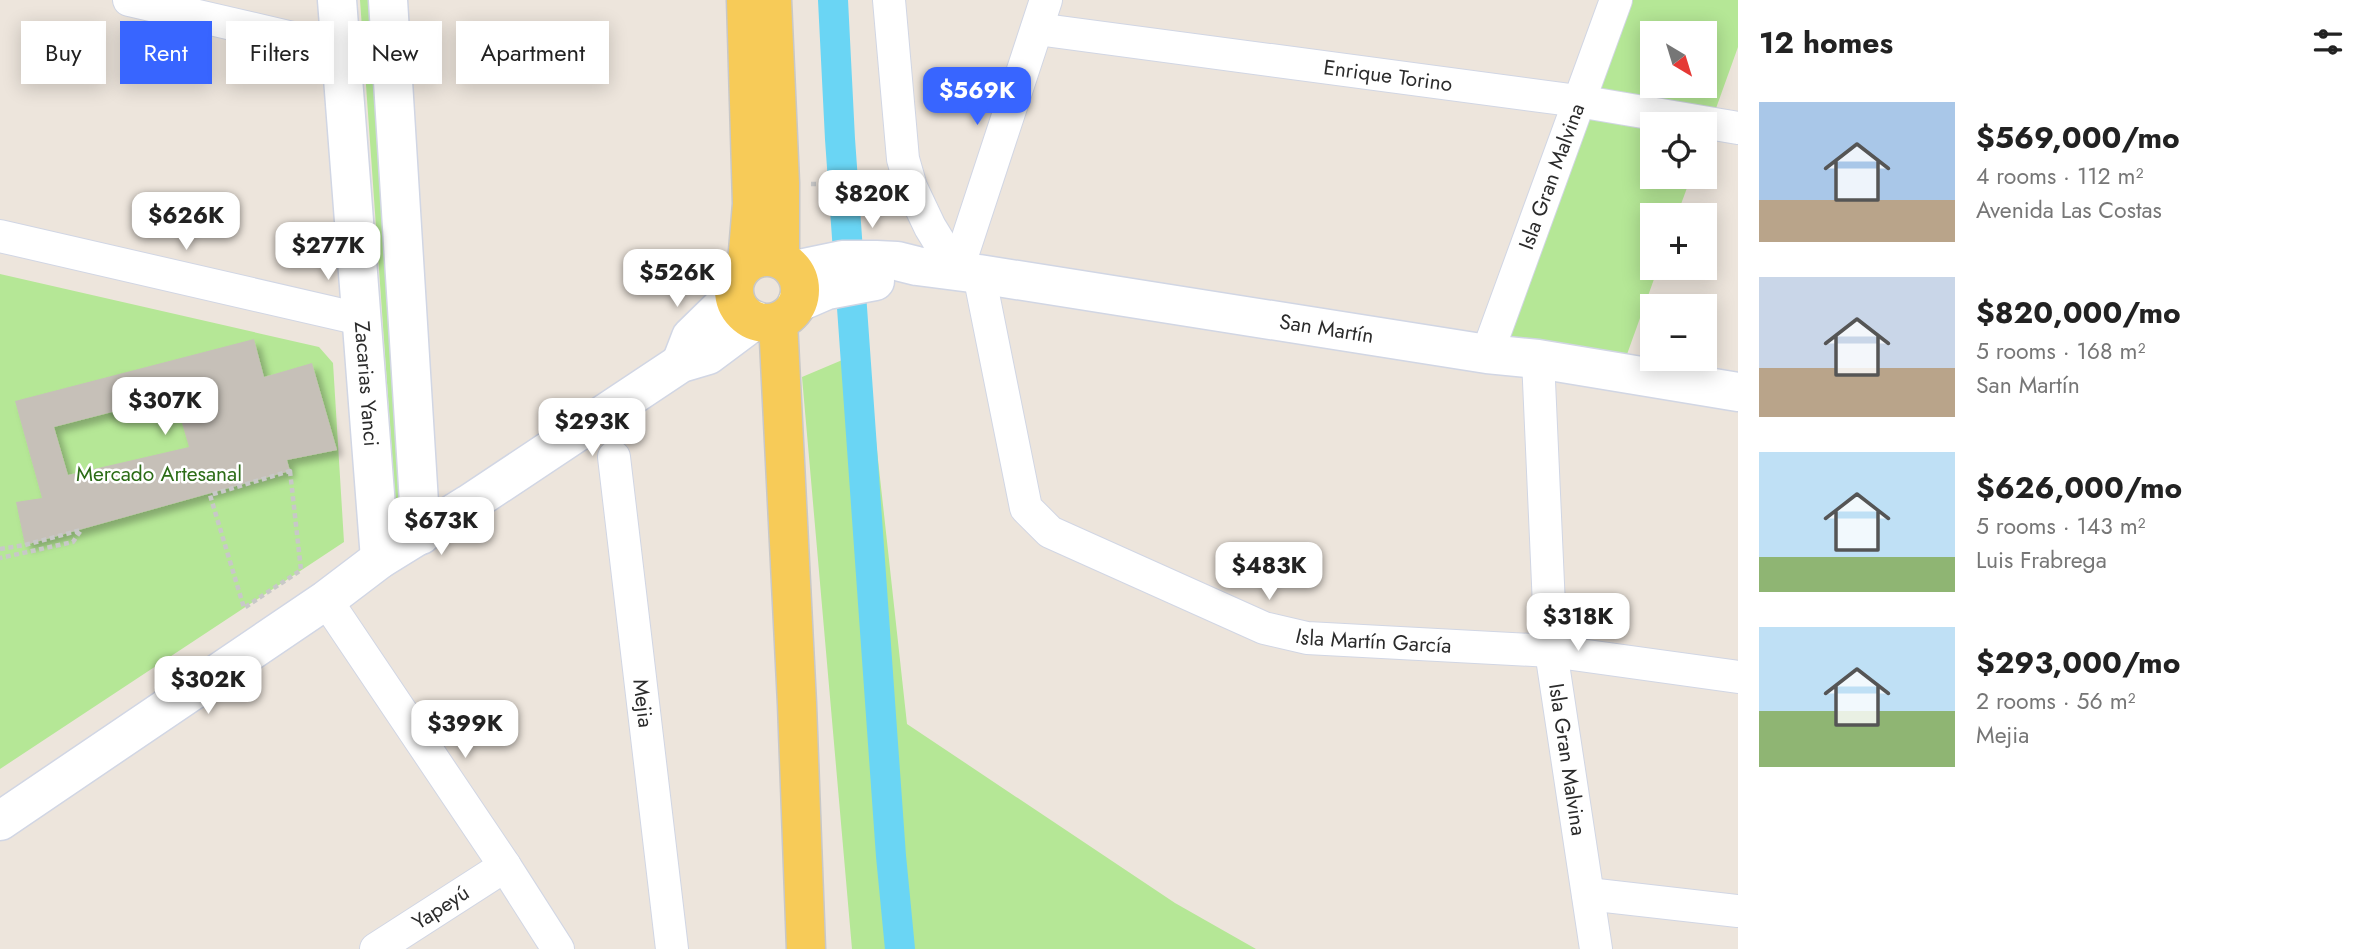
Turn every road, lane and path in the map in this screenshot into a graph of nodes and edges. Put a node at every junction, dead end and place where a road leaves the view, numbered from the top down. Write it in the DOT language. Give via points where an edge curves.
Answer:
graph roads {
  1 [pos="129,0"];
  2 [pos="337,0"];
  3 [pos="388,0"];
  4 [pos="746,0"];
  5 [pos="772,0"];
  6 [pos="889,0"];
  7 [pos="1616,0"];
  8 [pos="1042,15"];
  9 [pos="340,49"];
  10 [pos="1578,101"];
  11 [pos="1738,128"];
  12 [pos="806,184"];
  13 [pos="890,186"];
  14 [pos="0,236"];
  15 [pos="968,272"];
  16 [pos="780,291"];
  17 [pos="360,319"];
  18 [pos="1488,354"];
  19 [pos="1538,359"];
  20 [pos="1738,392"];
  21 [pos="614,457"];
  22 [pos="421,535"];
  23 [pos="0,549"];
  24 [pos="0,558"];
  25 [pos="380,559"];
  26 [pos="326,600"];
  27 [pos="244,608"];
  28 [pos="1551,651"];
  29 [pos="1738,677"];
  30 [pos="0,821"];
  31 [pos="505,866"];
  32 [pos="1588,894"];
  33 [pos="1738,911"];
  34 [pos="376,949"];
  35 [pos="558,949"];
  36 [pos="672,949"];
  37 [pos="791,949"];
  38 [pos="806,949"];
  39 [pos="1596,949"];
  1 -- 9 [label="street"];
  2 -- 9 [label="main road, Zacarias Yanci"];
  3 -- 22 [label="main road, Zacarias Yanci"];
  4 -- 16 [label="main road" via="752,204"];
  5 -- 16 [label="main road"];
  6 -- 15 [label="street" via="903,159 911,187 930,227"];
  7 -- 10 [label="street, Isla Gran Malvina"];
  8 -- 10 [label="street, Enrique Torino"];
  8 -- 15 [label="street"];
  9 -- 17 [label="main road, Zacarias Yanci"];
  10 -- 11 [label="street, Enrique Torino"];
  10 -- 18 [label="street, Isla Gran Malvina"];
  12 -- 13 [label="path"];
  14 -- 17 [label="street"];
  15 -- 16 [label="main road, San Martín" via="916,266 896,276"];
  15 -- 18 [label="main road, San Martín"];
  15 -- 28 [label="street, Isla Martín García" via="1026,508 1050,532 1264,628 1307,638"];
  16 -- 22 [label="main road" via="691,337 681,363"];
  16 -- 37 [label="main road" via="783,829"];
  16 -- 38 [label="main road"];
  17 -- 25 [label="main road, Zacarias Yanci"];
  18 -- 19 [label="main road, San Martín"];
  19 -- 20 [label="main road, San Martín"];
  19 -- 28 [label="street, Isla Gran Malvina"];
  21 -- 36 [label="street, Mejia"];
  22 -- 25 [label="main road"];
  23 -- 24 [label="path" via="81,530 73,542"];
  25 -- 26 [label="main road"];
  26 -- 30 [label="main road"];
  26 -- 31 [label="street"];
  27 -- 27 [label="path" via="210,495 290,471 301,570"];
  28 -- 29 [label="street, Isla Martín García"];
  28 -- 32 [label="street, Isla Gran Malvina"];
  31 -- 34 [label="street, Yapeyú"];
  31 -- 35 [label="street"];
  32 -- 33 [label="street"];
  32 -- 39 [label="street, Isla Gran Malvina"];
}
